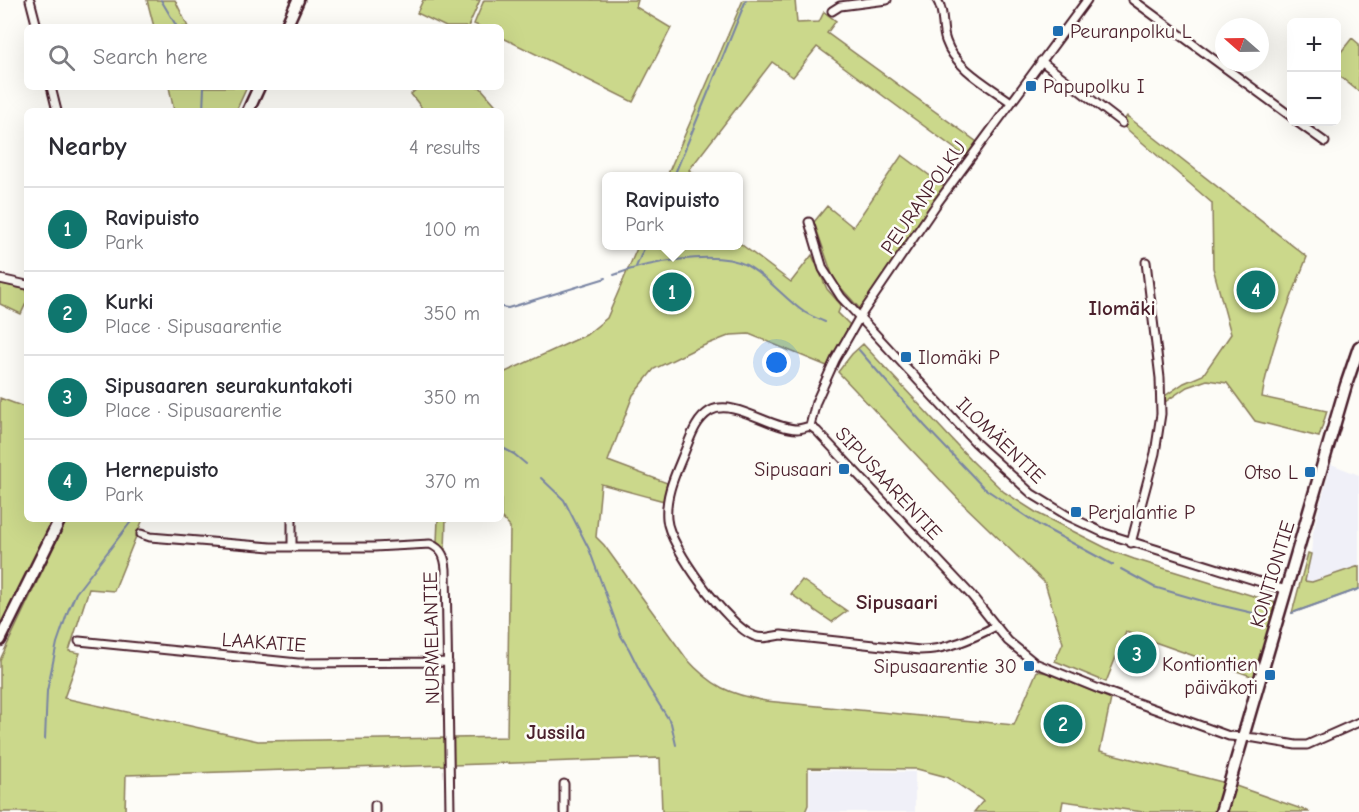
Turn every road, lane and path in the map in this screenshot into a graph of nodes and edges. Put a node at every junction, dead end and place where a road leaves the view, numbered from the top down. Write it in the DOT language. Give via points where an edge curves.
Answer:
graph roads {
  1 [pos="30,0"];
  2 [pos="297,0"];
  3 [pos="887,0"];
  4 [pos="937,0"];
  5 [pos="1087,0"];
  6 [pos="1133,0"];
  7 [pos="832,11"];
  8 [pos="36,24"];
  9 [pos="287,24"];
  10 [pos="1041,61"];
  11 [pos="52,90"];
  12 [pos="258,90"];
  13 [pos="1011,102"];
  14 [pos="56,108"];
  15 [pos="249,108"];
  16 [pos="1287,113"];
  17 [pos="1122,123"];
  18 [pos="1303,126"];
  19 [pos="1325,142"];
  20 [pos="809,222"];
  21 [pos="1146,262"];
  22 [pos="0,279"];
  23 [pos="24,284"];
  24 [pos="859,318"];
  25 [pos="1359,347"];
  26 [pos="810,426"];
  27 [pos="59,522"];
  28 [pos="292,522"];
  29 [pos="141,534"];
  30 [pos="1131,543"];
  31 [pos="292,547"];
  32 [pos="1286,590"];
  33 [pos="996,626"];
  34 [pos="0,640"];
  35 [pos="79,641"];
  36 [pos="448,662"];
  37 [pos="1358,725"];
  38 [pos="1242,737"];
  39 [pos="564,784"];
  40 [pos="450,812"];
  41 [pos="564,812"];
  42 [pos="1221,812"];
  1 -- 8 [label="street"];
  2 -- 9 [label="street"];
  3 -- 7 [label="street" via="840,6"];
  4 -- 13 [label="street" via="944,36 954,57"];
  5 -- 10 [label="street, PEURANPOLKU"];
  6 -- 16 [label="street"];
  10 -- 13 [label="street, PEURANPOLKU"];
  10 -- 17 [label="street"];
  11 -- 14 [label="street"];
  12 -- 15 [label="street"];
  13 -- 24 [label="street, PEURANPOLKU"];
  18 -- 19 [label="street"];
  20 -- 24 [label="street, ILOMÄENTIE" via="823,269"];
  21 -- 30 [label="street" via="1161,414 1147,490"];
  22 -- 23 [label="street"];
  24 -- 26 [label="street, PEURANPOLKU" via="835,360"];
  24 -- 30 [label="street, ILOMÄENTIE" via="976,443 1032,494 1068,516"];
  25 -- 32 [label="street, KONTIONTIE"];
  26 -- 33 [label="street, SIPUSAARENTIE"];
  26 -- 33 [label="street, SIPUSAARENTIE" via="790,428 716,408 702,417 689,442 669,491 667,520 681,553 726,616 742,630 762,639 781,635 920,650 935,650"];
  27 -- 34 [label="street"];
  28 -- 31 [label="street"];
  29 -- 31 [label="street, NURMELANTIE"];
  30 -- 32 [label="street, ILOMÄENTIE"];
  31 -- 36 [label="street, NURMELANTIE" via="436,547 445,558"];
  32 -- 38 [label="street, KONTIONTIE"];
  33 -- 38 [label="street, SIPUSAARENTIE" via="1035,663 1229,736"];
  35 -- 36 [label="street, LAAKATIE" via="298,663"];
  36 -- 40 [label="street, NURMELANTIE"];
  37 -- 38 [label="street, SIPUSAARENTIE" via="1306,745"];
  38 -- 42 [label="street, KONTIONTIE"];
  39 -- 41 [label="street"];
}
